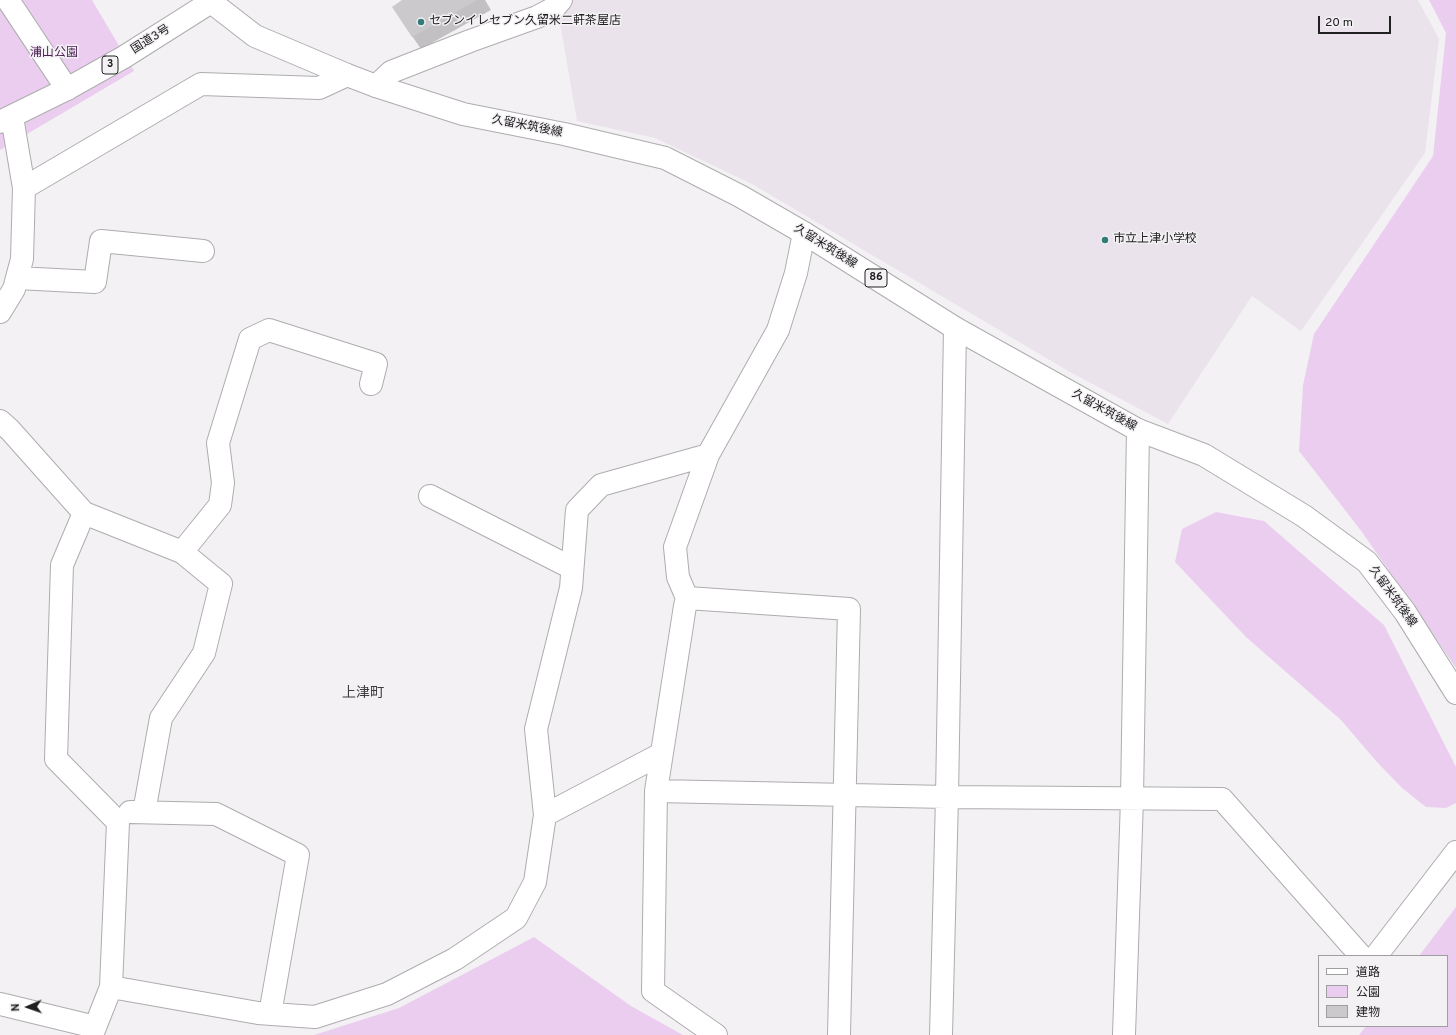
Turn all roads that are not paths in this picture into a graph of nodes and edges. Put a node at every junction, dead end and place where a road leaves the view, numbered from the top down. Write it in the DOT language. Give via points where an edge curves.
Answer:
graph roads {
  1 [pos="8,0"];
  2 [pos="561,0"];
  3 [pos="213,1"];
  4 [pos="347,75"];
  5 [pos="376,86"];
  6 [pos="67,89"];
  7 [pos="6,120"];
  8 [pos="24,188"];
  9 [pos="804,233"];
  10 [pos="203,251"];
  11 [pos="17,278"];
  12 [pos="0,312"];
  13 [pos="955,328"];
  14 [pos="371,384"];
  15 [pos="0,421"];
  16 [pos="1138,430"];
  17 [pos="708,455"];
  18 [pos="430,496"];
  19 [pos="84,513"];
  20 [pos="182,552"];
  21 [pos="572,568"];
  22 [pos="687,598"];
  23 [pos="1456,693"];
  24 [pos="661,754"];
  25 [pos="656,791"];
  26 [pos="845,795"];
  27 [pos="947,797"];
  28 [pos="1132,799"];
  29 [pos="107,812"];
  30 [pos="144,812"];
  31 [pos="546,815"];
  32 [pos="1456,852"];
  33 [pos="1360,955"];
  34 [pos="1377,955"];
  35 [pos="111,987"];
  36 [pos="0,1004"];
  37 [pos="270,1014"];
  38 [pos="93,1031"];
  39 [pos="716,1035"];
  40 [pos="839,1035"];
  41 [pos="941,1035"];
  42 [pos="1124,1035"];
  1 -- 6 [label="main road"];
  2 -- 5 [label="main road" via="554,8 537,17 391,72"];
  3 -- 4 [label="main road, 久留米筑後線 / 86" via="255,36"];
  3 -- 6 [label="main road, 国道3号 / 3" via="124,57"];
  4 -- 5 [label="main road, 久留米筑後線 / 86"];
  4 -- 8 [label="main road" via="319,88 201,84"];
  5 -- 9 [label="main road, 久留米筑後線 / 86" via="463,114 665,158 740,196"];
  6 -- 7 [label="main road, 国道3号 / 3"];
  7 -- 8 [label="main road"];
  8 -- 11 [label="main road" via="22,259"];
  9 -- 13 [label="main road, 久留米筑後線 / 86"];
  9 -- 17 [label="main road" via="796,273 778,330"];
  10 -- 11 [label="main road" via="101,241 95,282"];
  11 -- 12 [label="main road" via="14,289"];
  13 -- 16 [label="main road, 久留米筑後線 / 86"];
  13 -- 27 [label="main road"];
  14 -- 20 [label="main road" via="376,364 269,330 250,339 218,443 223,483 220,505"];
  15 -- 19 [label="main road"];
  16 -- 23 [label="main road, 久留米筑後線 / 86" via="1204,455 1304,516 1367,562 1405,612"];
  16 -- 28 [label="main road"];
  17 -- 21 [label="main road" via="601,485 577,510"];
  17 -- 22 [label="main road" via="675,548 678,577"];
  18 -- 21 [label="main road"];
  19 -- 20 [label="main road"];
  19 -- 29 [label="main road" via="62,565 56,759"];
  20 -- 30 [label="main road" via="221,584 204,653 161,718"];
  21 -- 31 [label="main road" via="571,588 536,729"];
  22 -- 24 [label="main road"];
  22 -- 26 [label="main road" via="849,609"];
  24 -- 25 [label="main road"];
  24 -- 31 [label="main road"];
  25 -- 26 [label="main road"];
  25 -- 39 [label="main road" via="653,991"];
  26 -- 27 [label="main road"];
  26 -- 40 [label="main road"];
  27 -- 28 [label="main road"];
  27 -- 41 [label="main road"];
  28 -- 33 [label="main road" via="1222,799"];
  28 -- 42 [label="main road"];
  29 -- 30 [label="main road"];
  29 -- 35 [label="main road" via="118,822"];
  30 -- 37 [label="main road" via="216,814 298,855"];
  31 -- 37 [label="main road" via="535,882 516,918 456,959 388,994 315,1017"];
  32 -- 34 [label="main road"];
  35 -- 37 [label="main road"];
  35 -- 38 [label="main road"];
  36 -- 38 [label="main road"];
}
